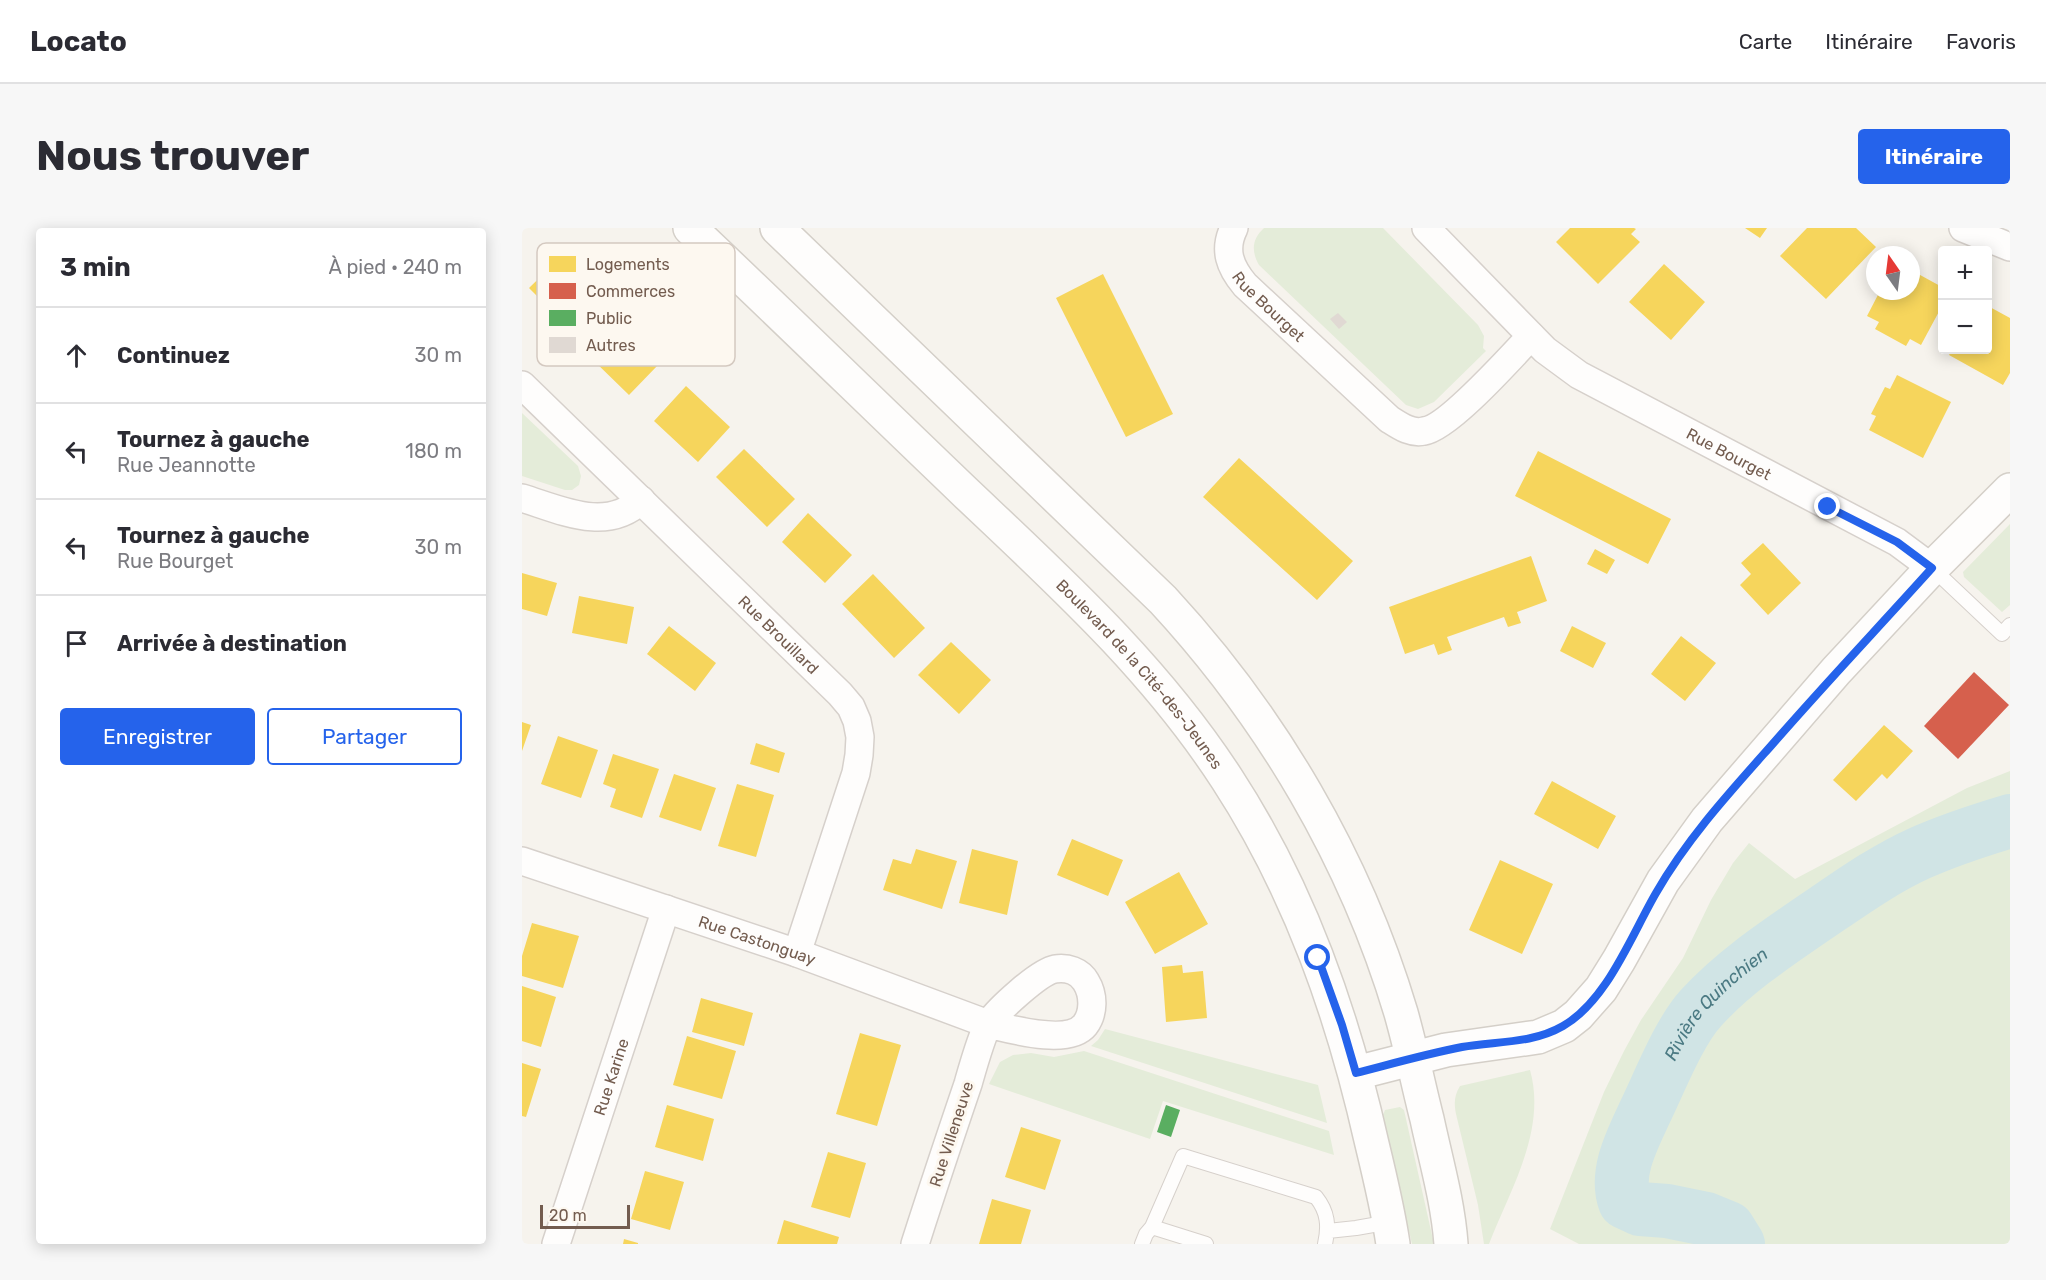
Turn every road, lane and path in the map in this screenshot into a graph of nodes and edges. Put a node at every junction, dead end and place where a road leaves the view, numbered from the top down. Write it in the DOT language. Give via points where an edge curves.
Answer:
graph roads {
  1 [pos="690,228"];
  2 [pos="777,228"];
  3 [pos="1234,228"];
  4 [pos="1426,228"];
  5 [pos="1963,228"];
  6 [pos="706,243"];
  7 [pos="2010,247"];
  8 [pos="735,271"];
  9 [pos="1531,336"];
  10 [pos="522,385"];
  11 [pos="2010,490"];
  12 [pos="522,498"];
  13 [pos="641,501"];
  14 [pos="1932,568"];
  15 [pos="2007,633"];
  16 [pos="522,861"];
  17 [pos="666,909"];
  18 [pos="797,953"];
  19 [pos="988,1024"];
  20 [pos="1412,1058"];
  21 [pos="1356,1073"];
  22 [pos="1152,1227"];
  23 [pos="1392,1233"];
  24 [pos="1327,1237"];
  25 [pos="556,1244"];
  26 [pos="915,1244"];
  27 [pos="1142,1244"];
  28 [pos="1206,1244"];
  29 [pos="1451,1244"];
  1 -- 6 [label="main road, Boulevard de la Cité-des-Jeunes"];
  2 -- 20 [label="main road" via="1132,570 1191,631 1237,690 1281,751 1342,861 1371,927"];
  3 -- 9 [label="street, Rue Bourget" via="1228,256 1237,276 1389,419 1409,430 1435,428"];
  4 -- 9 [label="street, Rue Bourget"];
  5 -- 7 [label="street"];
  8 -- 21 [label="main road, Boulevard de la Cité-des-Jeunes" via="1086,608 1163,690 1229,782 1287,883 1330,992"];
  9 -- 14 [label="street, Rue Bourget" via="1579,375 1897,542"];
  10 -- 13 [label="street, Rue Brouillard"];
  11 -- 14 [label="main road"];
  12 -- 13 [label="street" via="599,518 621,515"];
  13 -- 18 [label="street, Rue Brouillard" via="840,694 857,721 860,737 856,773"];
  14 -- 15 [label="lane"];
  14 -- 20 [label="main road" via="1836,671 1707,820 1663,880 1601,989 1578,1015 1538,1037"];
  16 -- 17 [label="street, Rue Castonguay"];
  17 -- 18 [label="street, Rue Castonguay"];
  17 -- 25 [label="street, Rue Karine"];
  18 -- 19 [label="street, Rue Castonguay"];
  19 -- 26 [label="street, Rue Villeneuve"];
  20 -- 21 [label="main road"];
  20 -- 29 [label="main road"];
  21 -- 23 [label="main road, Boulevard de la Cité-des-Jeunes"];
  22 -- 24 [label="lane" via="1183,1156 1316,1197 1323,1206"];
  22 -- 27 [label="lane"];
  22 -- 28 [label="lane"];
  23 -- 24 [label="lane" via="1356,1228"];
}
